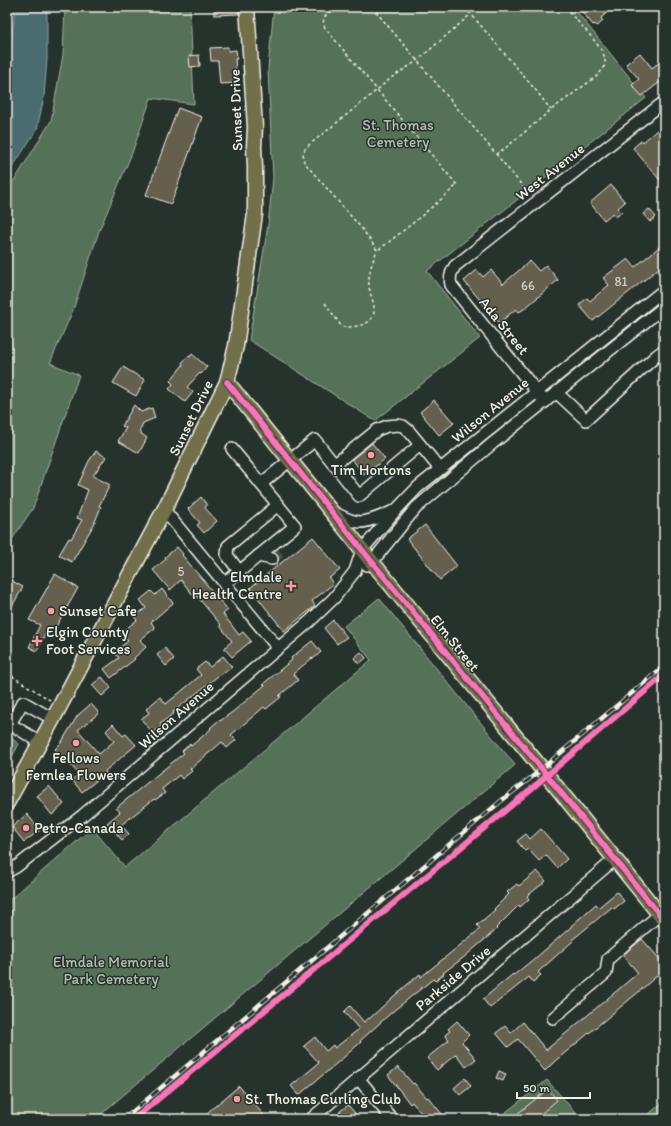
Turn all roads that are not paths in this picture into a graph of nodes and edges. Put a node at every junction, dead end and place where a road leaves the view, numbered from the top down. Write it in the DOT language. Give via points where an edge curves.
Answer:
graph roads {
  1 [pos="247,7"];
  2 [pos="664,102"];
  3 [pos="455,266"];
  4 [pos="664,290"];
  5 [pos="664,307"];
  6 [pos="642,308"];
  7 [pos="650,318"];
  8 [pos="664,350"];
  9 [pos="227,382"];
  10 [pos="537,391"];
  11 [pos="557,393"];
  12 [pos="545,402"];
  13 [pos="485,432"];
  14 [pos="493,443"];
  15 [pos="420,445"];
  16 [pos="232,449"];
  17 [pos="290,460"];
  18 [pos="334,465"];
  19 [pos="440,469"];
  20 [pos="261,484"];
  21 [pos="278,505"];
  22 [pos="164,510"];
  23 [pos="396,510"];
  24 [pos="332,512"];
  25 [pos="280,539"];
  26 [pos="362,550"];
  27 [pos="282,551"];
  28 [pos="258,556"];
  29 [pos="272,559"];
  30 [pos="372,562"];
  31 [pos="239,571"];
  32 [pos="355,571"];
  33 [pos="224,584"];
  34 [pos="278,648"];
  35 [pos="56,713"];
  36 [pos="40,742"];
  37 [pos="7,803"];
  38 [pos="615,859"];
  39 [pos="7,872"];
  40 [pos="662,917"];
  41 [pos="553,1018"];
  42 [pos="358,1078"];
  43 [pos="311,1119"];
  44 [pos="392,1119"];
  1 -- 9 [label="main road, Sunset Drive" via="255,127 254,214 236,346"];
  2 -- 3 [label="street, West Avenue"];
  3 -- 10 [label="street, Ada Street" via="450,275 451,285"];
  4 -- 6 [label="street, Wilson Avenue"];
  5 -- 7 [label="street, Wilson Avenue"];
  6 -- 7 [label="street"];
  6 -- 10 [label="street, Wilson Avenue"];
  7 -- 11 [label="street, Wilson Avenue"];
  8 -- 11 [label="street" via="586,420"];
  9 -- 17 [label="main road, Elm Street"];
  9 -- 22 [label="main road, Sunset Drive"];
  10 -- 12 [label="street, Ada Street"];
  10 -- 13 [label="street, Wilson Avenue"];
  11 -- 12 [label="street, Wilson Avenue"];
  12 -- 14 [label="street, Wilson Avenue"];
  13 -- 14 [label="street"];
  13 -- 19 [label="street, Wilson Avenue"];
  14 -- 30 [label="street, Wilson Avenue" via="416,508"];
  15 -- 18 [label="street" via="403,426 387,426 377,430"];
  15 -- 18 [label="street" via="359,496"];
  15 -- 19 [label="street"];
  16 -- 20 [label="street"];
  17 -- 18 [label="street" via="315,440"];
  17 -- 20 [label="street"];
  17 -- 24 [label="main road, Elm Street"];
  19 -- 23 [label="street, Wilson Avenue"];
  20 -- 21 [label="street"];
  21 -- 25 [label="street" via="295,526"];
  21 -- 31 [label="street" via="228,546 227,555"];
  22 -- 33 [label="street"];
  22 -- 35 [label="main road, Sunset Drive"];
  23 -- 24 [label="street" via="361,522 348,520"];
  23 -- 26 [label="street, Wilson Avenue"];
  24 -- 26 [label="main road, Elm Street"];
  25 -- 27 [label="street"];
  25 -- 28 [label="street"];
  26 -- 30 [label="main road, Elm Street"];
  26 -- 32 [label="street, Wilson Avenue"];
  28 -- 29 [label="street"];
  28 -- 31 [label="street"];
  30 -- 32 [label="street, Wilson Avenue"];
  30 -- 38 [label="main road, Elm Street"];
  31 -- 33 [label="street"];
  32 -- 34 [label="street, Wilson Avenue" via="334,598 310,622"];
  33 -- 34 [label="street"];
  34 -- 39 [label="street, Wilson Avenue" via="83,815"];
  35 -- 36 [label="main road, Sunset Drive"];
  35 -- 36 [label="street" via="23,702 10,724"];
  36 -- 37 [label="main road, Sunset Drive"];
  38 -- 40 [label="main road, Elm Street"];
  38 -- 42 [label="street, Parkside Drive"];
  40 -- 41 [label="street" via="608,959 606,972"];
  42 -- 43 [label="street, Parkside Drive"];
  42 -- 44 [label="street"];
}
